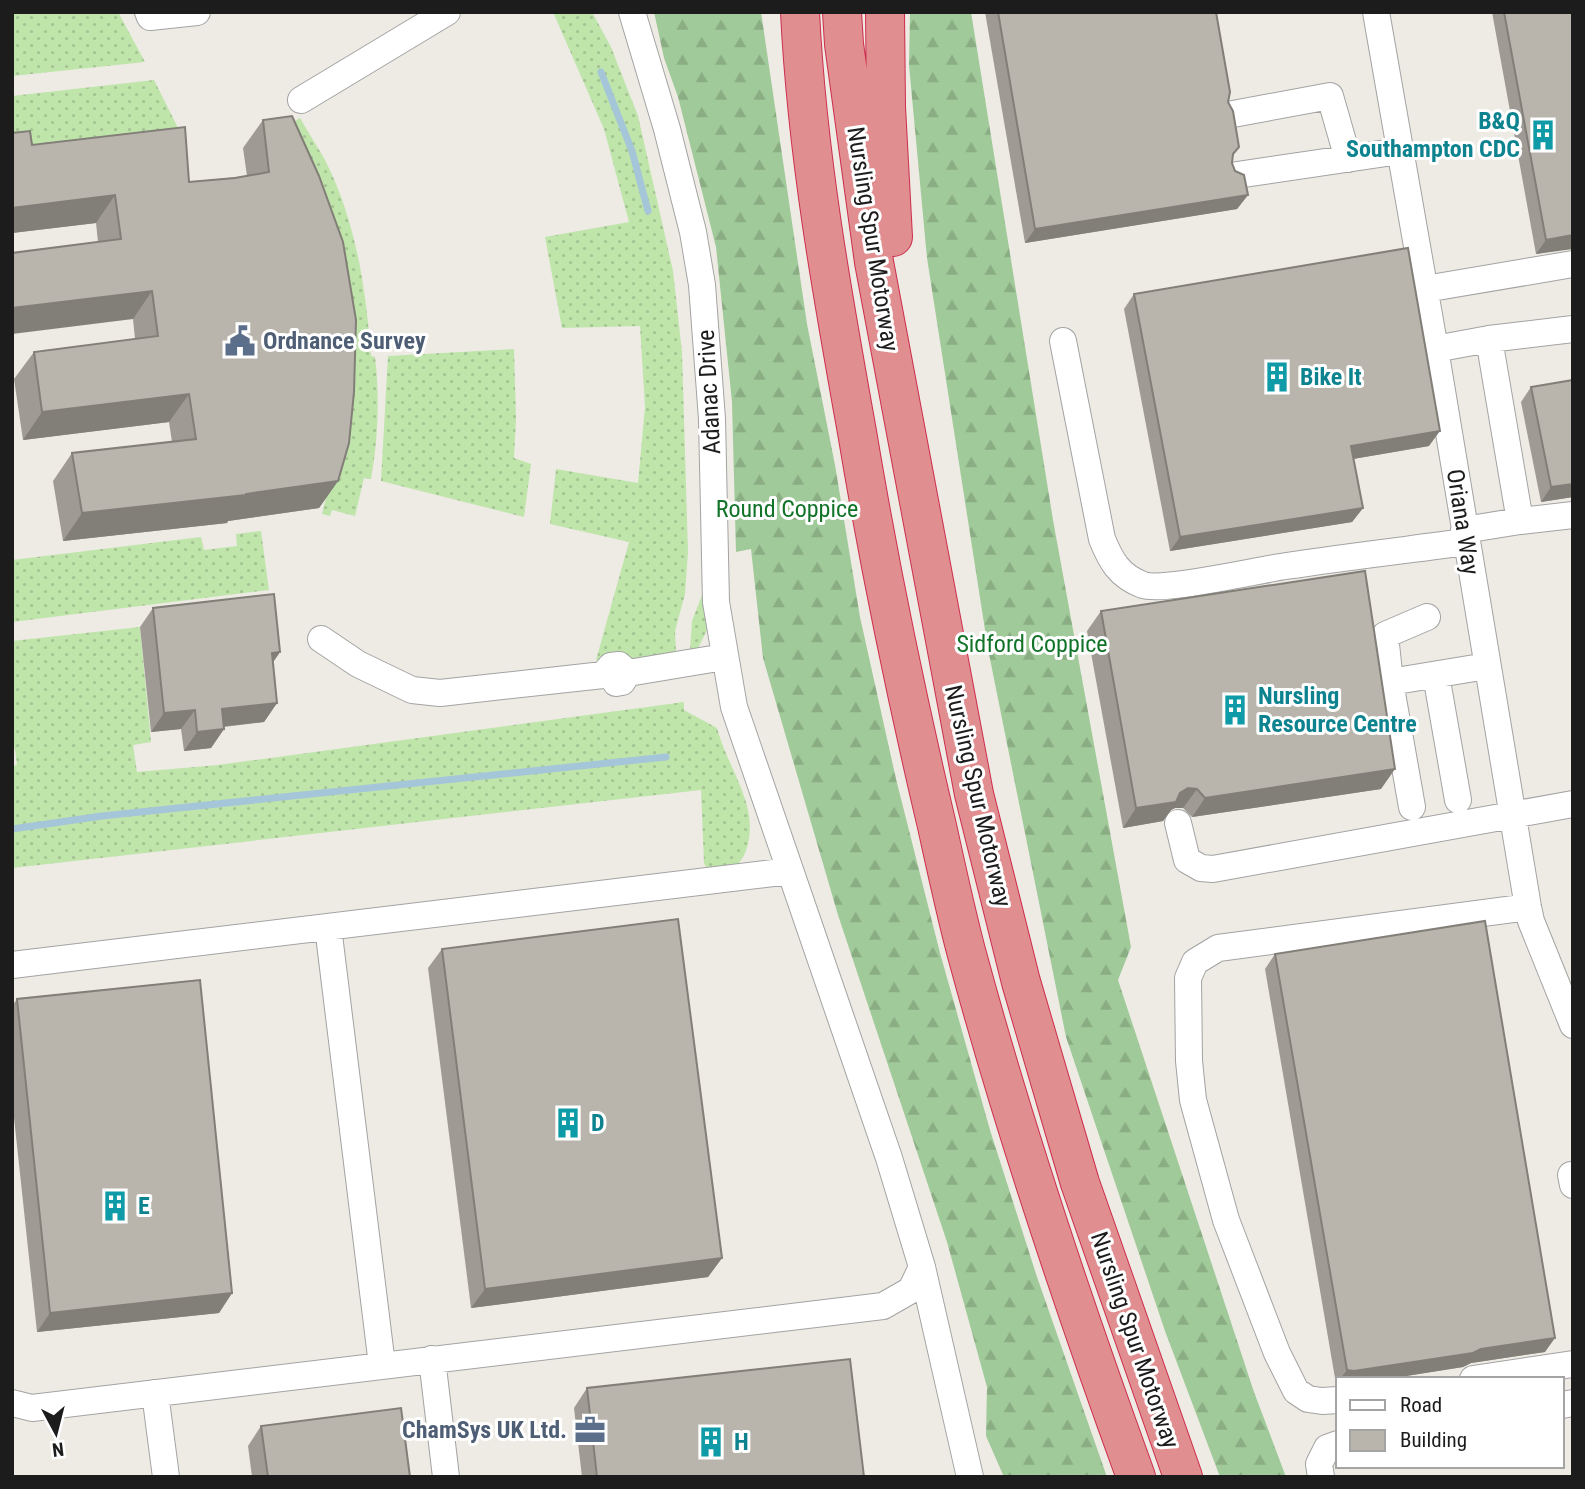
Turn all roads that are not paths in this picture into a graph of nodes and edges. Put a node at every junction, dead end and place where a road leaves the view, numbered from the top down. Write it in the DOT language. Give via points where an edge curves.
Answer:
graph roads {
  1 [pos="148,12"];
  2 [pos="197,12"];
  3 [pos="447,12"];
  4 [pos="632,12"];
  5 [pos="786,12"];
  6 [pos="800,12"];
  7 [pos="842,12"];
  8 [pos="885,12"];
  9 [pos="1376,12"];
  10 [pos="804,89"];
  11 [pos="301,100"];
  12 [pos="1233,114"];
  13 [pos="1400,151"];
  14 [pos="1348,159"];
  15 [pos="1237,176"];
  16 [pos="1573,264"];
  17 [pos="1425,289"];
  18 [pos="1573,329"];
  19 [pos="1489,339"];
  20 [pos="1063,341"];
  21 [pos="1435,349"];
  22 [pos="904,419"];
  23 [pos="1573,515"];
  24 [pos="1520,521"];
  25 [pos="1465,536"];
  26 [pos="1427,617"];
  27 [pos="321,639"];
  28 [pos="724,657"];
  29 [pos="1487,666"];
  30 [pos="1436,675"];
  31 [pos="1390,682"];
  32 [pos="1458,800"];
  33 [pos="1573,804"];
  34 [pos="1412,807"];
  35 [pos="1514,815"];
  36 [pos="1178,823"];
  37 [pos="790,871"];
  38 [pos="1528,907"];
  39 [pos="328,927"];
  40 [pos="12,965"];
  41 [pos="1571,1018"];
  42 [pos="922,1267"];
  43 [pos="432,1359"];
  44 [pos="1573,1364"];
  45 [pos="382,1365"];
  46 [pos="1486,1377"];
  47 [pos="155,1393"];
  48 [pos="1336,1400"];
  49 [pos="12,1403"];
  50 [pos="1336,1445"];
  51 [pos="166,1477"];
  52 [pos="446,1477"];
  53 [pos="970,1477"];
  54 [pos="1136,1477"];
  55 [pos="1183,1477"];
  56 [pos="1321,1477"];
  1 -- 2 [label="street" via="150,17"];
  3 -- 11 [label="street"];
  4 -- 28 [label="street, Adanac Drive" via="671,142 702,285 712,418 716,602"];
  5 -- 10 [label="highway"];
  6 -- 10 [label="highway, Nursling Spur Motorway"];
  7 -- 22 [label="highway, Nursling Spur Motorway" via="874,262"];
  8 -- 22 [label="highway"];
  9 -- 13 [label="street, Oriana Way"];
  10 -- 54 [label="highway, Nursling Spur Motorway" via="825,247 871,517 903,683 962,935 1048,1225"];
  12 -- 14 [label="street" via="1330,96"];
  13 -- 14 [label="street"];
  13 -- 17 [label="street, Oriana Way"];
  14 -- 15 [label="street"];
  16 -- 17 [label="street"];
  17 -- 21 [label="street, Oriana Way"];
  18 -- 19 [label="street"];
  19 -- 21 [label="street"];
  19 -- 24 [label="street"];
  20 -- 25 [label="street" via="1102,539 1112,563 1145,586 1167,587"];
  21 -- 25 [label="street, Oriana Way"];
  22 -- 55 [label="highway, Nursling Spur Motorway" via="974,794 1021,982 1080,1183"];
  23 -- 24 [label="street"];
  24 -- 25 [label="street"];
  25 -- 29 [label="street, Oriana Way"];
  26 -- 31 [label="street" via="1385,635"];
  27 -- 28 [label="street" via="358,664 412,690 440,693"];
  28 -- 37 [label="street, Adanac Drive" via="734,707"];
  29 -- 30 [label="street"];
  29 -- 35 [label="street, Oriana Way"];
  30 -- 31 [label="street"];
  30 -- 32 [label="street"];
  31 -- 34 [label="street"];
  33 -- 35 [label="street"];
  35 -- 36 [label="street" via="1213,869 1187,860"];
  35 -- 38 [label="street, Oriana Way"];
  37 -- 39 [label="street"];
  37 -- 42 [label="street, Adanac Drive"];
  38 -- 41 [label="street, Oriana Way"];
  38 -- 48 [label="street" via="1218,948 1195,962 1188,978 1194,1100 1226,1220 1272,1342 1296,1391 1308,1399"];
  39 -- 40 [label="street"];
  39 -- 45 [label="street"];
  42 -- 43 [label="street" via="911,1290 883,1306"];
  42 -- 53 [label="street, Adanac Drive"];
  43 -- 45 [label="street"];
  43 -- 52 [label="street"];
  44 -- 46 [label="street"];
  45 -- 47 [label="street"];
  47 -- 49 [label="street" via="32,1408"];
  47 -- 51 [label="street"];
  50 -- 56 [label="street" via="1327,1448 1319,1464"];
}
